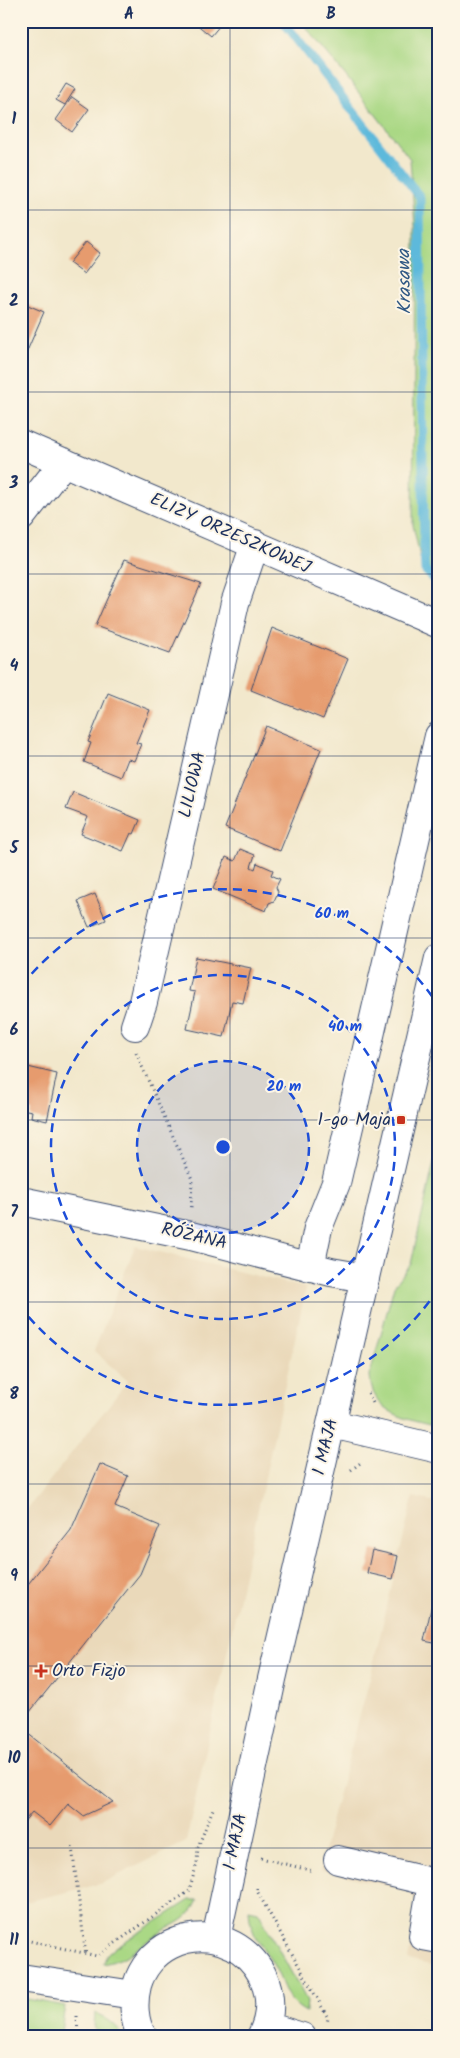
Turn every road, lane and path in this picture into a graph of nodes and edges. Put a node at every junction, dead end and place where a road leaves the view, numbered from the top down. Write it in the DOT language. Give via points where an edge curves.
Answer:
graph roads {
  1 [pos="21,444"];
  2 [pos="64,462"];
  3 [pos="21,516"];
  4 [pos="255,544"];
  5 [pos="439,624"];
  6 [pos="439,736"];
  7 [pos="439,958"];
  8 [pos="135,1026"];
  9 [pos="21,1201"];
  10 [pos="191,1236"];
  11 [pos="310,1267"];
  12 [pos="365,1278"];
  13 [pos="332,1424"];
  14 [pos="439,1449"];
  15 [pos="216,1803"];
  16 [pos="72,1847"];
  17 [pos="259,1858"];
  18 [pos="338,1860"];
  19 [pos="436,1883"];
  20 [pos="257,1891"];
  21 [pos="216,1938"];
  22 [pos="21,1939"];
  23 [pos="439,1940"];
  24 [pos="86,1955"];
  25 [pos="21,1978"];
  26 [pos="79,1986"];
  27 [pos="134,1995"];
  28 [pos="263,2032"];
  29 [pos="313,2034"];
  30 [pos="78,2037"];
  31 [pos="143,2037"];
  1 -- 2 [label="street, ELIZY ORZESZKOWEJ"];
  2 -- 3 [label="street"];
  2 -- 4 [label="street, ELIZY ORZESZKOWEJ"];
  4 -- 5 [label="street, ELIZY ORZESZKOWEJ"];
  4 -- 8 [label="street, LILIOWA" via="235,604"];
  6 -- 11 [label="street" via="336,1183 318,1228"];
  7 -- 12 [label="street, 1 MAJA"];
  8 -- 10 [label="path" via="135,1051 192,1179"];
  9 -- 10 [label="street, RÓŻANA"];
  10 -- 11 [label="street, RÓŻANA"];
  11 -- 12 [label="street, RÓŻANA"];
  12 -- 13 [label="street, 1 MAJA"];
  13 -- 14 [label="street"];
  13 -- 21 [label="street, 1 MAJA"];
  15 -- 24 [label="path" via="198,1847 188,1891 97,1956"];
  16 -- 24 [label="path"];
  17 -- 18 [label="path" via="334,1876"];
  18 -- 19 [label="street"];
  19 -- 23 [label="street" via="423,1936"];
  20 -- 29 [label="path" via="328,2018"];
  21 -- 27 [label="street" via="198,1936 180,1940 163,1949 149,1961"];
  21 -- 28 [label="street" via="249,1956 261,1971 268,1989 269,2008"];
  22 -- 24 [label="path"];
  24 -- 26 [label="path"];
  25 -- 26 [label="street"];
  26 -- 27 [label="street"];
  26 -- 30 [label="path" via="76,2008"];
  27 -- 31 [label="street" via="135,2014"];
  28 -- 29 [label="street"];
}
